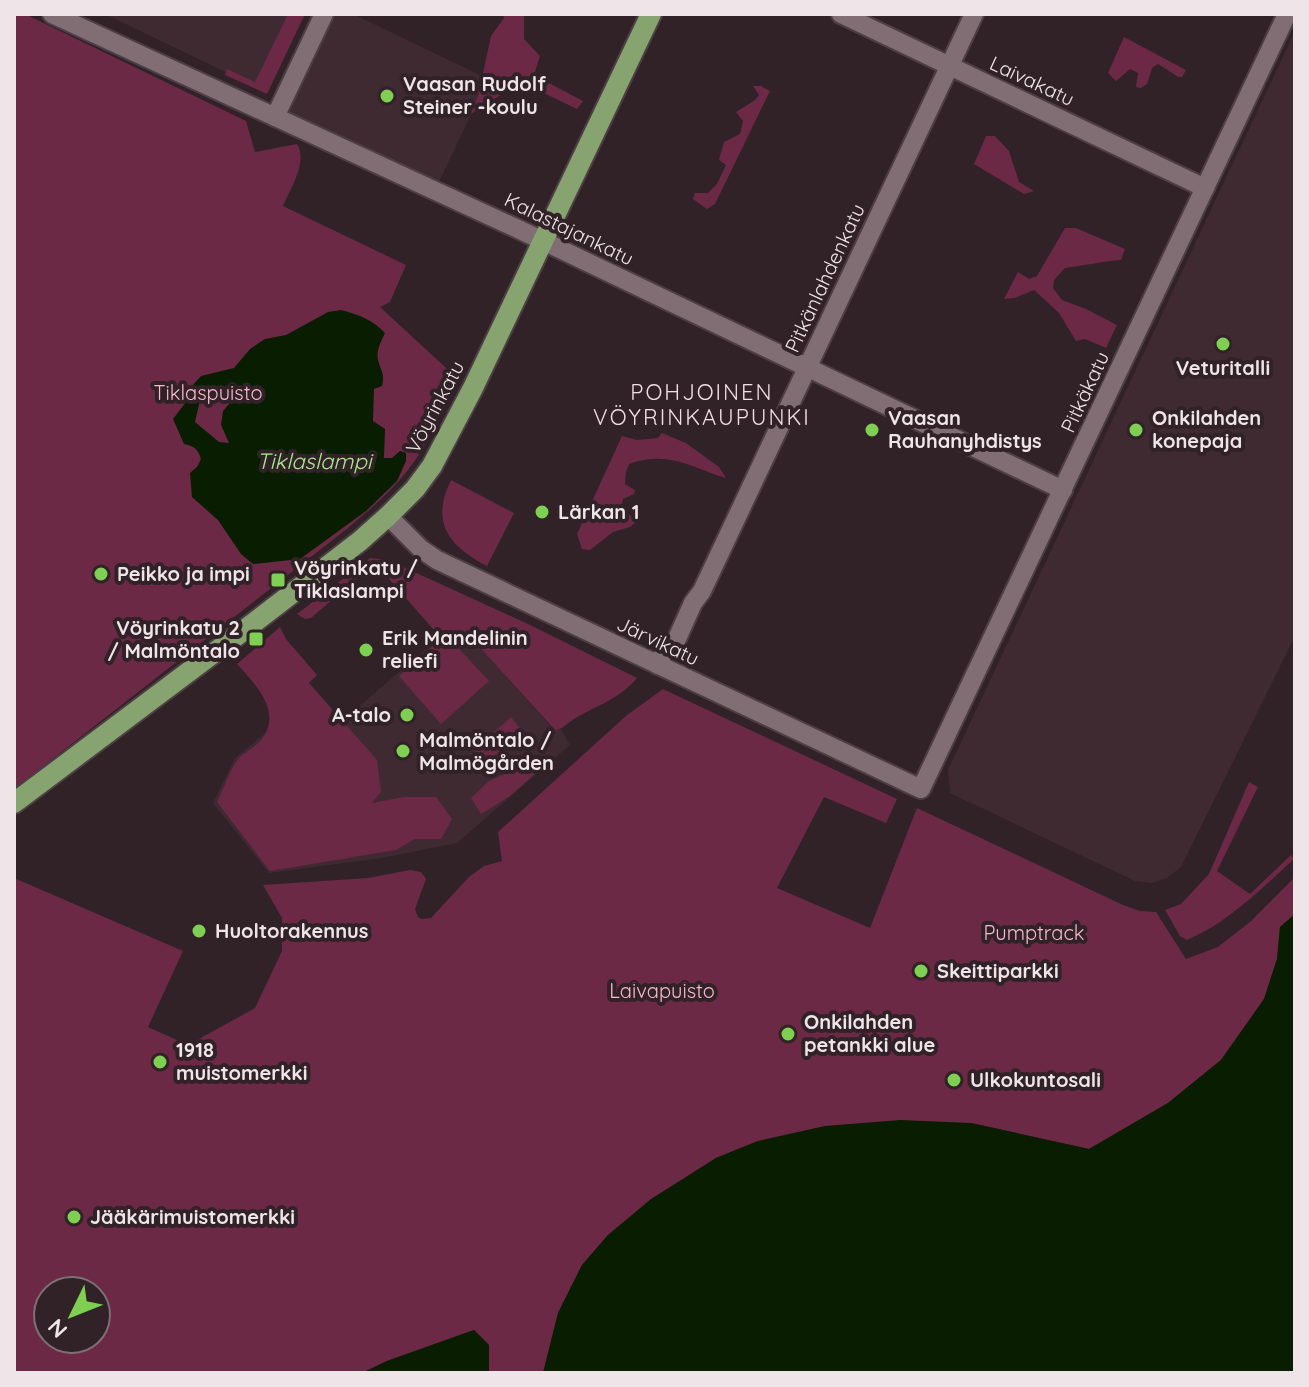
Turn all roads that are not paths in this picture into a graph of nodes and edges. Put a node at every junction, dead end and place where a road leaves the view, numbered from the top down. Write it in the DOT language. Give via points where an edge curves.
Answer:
graph roads {
  1 [pos="52,14"];
  2 [pos="324,14"];
  3 [pos="651,14"];
  4 [pos="841,14"];
  5 [pos="974,14"];
  6 [pos="1287,14"];
  7 [pos="950,66"];
  8 [pos="275,117"];
  9 [pos="1205,188"];
  10 [pos="544,242"];
  11 [pos="807,368"];
  12 [pos="1063,490"];
  13 [pos="388,516"];
  14 [pos="658,665"];
  15 [pos="921,789"];
  16 [pos="14,803"];
  1 -- 8 [label="street, Kalastajankatu"];
  2 -- 8 [label="street"];
  3 -- 10 [label="main road, Vöyrinkatu"];
  4 -- 7 [label="street, Laivakatu"];
  5 -- 7 [label="street, Pitkänlahdenkatu"];
  6 -- 9 [label="street, Pitkäkatu"];
  7 -- 9 [label="street, Laivakatu"];
  7 -- 11 [label="street, Pitkänlahdenkatu"];
  8 -- 10 [label="street, Kalastajankatu"];
  9 -- 12 [label="street, Pitkäkatu"];
  10 -- 11 [label="street, Kalastajankatu"];
  10 -- 13 [label="main road, Vöyrinkatu" via="432,466"];
  11 -- 12 [label="street, Kalastajankatu"];
  11 -- 14 [label="street, Pitkänlahdenkatu" via="702,591"];
  12 -- 15 [label="street, Pitkäkatu"];
  13 -- 14 [label="street, Järvikatu" via="437,560"];
  13 -- 16 [label="main road, Vöyrinkatu"];
  14 -- 15 [label="street, Järvikatu"];
}
